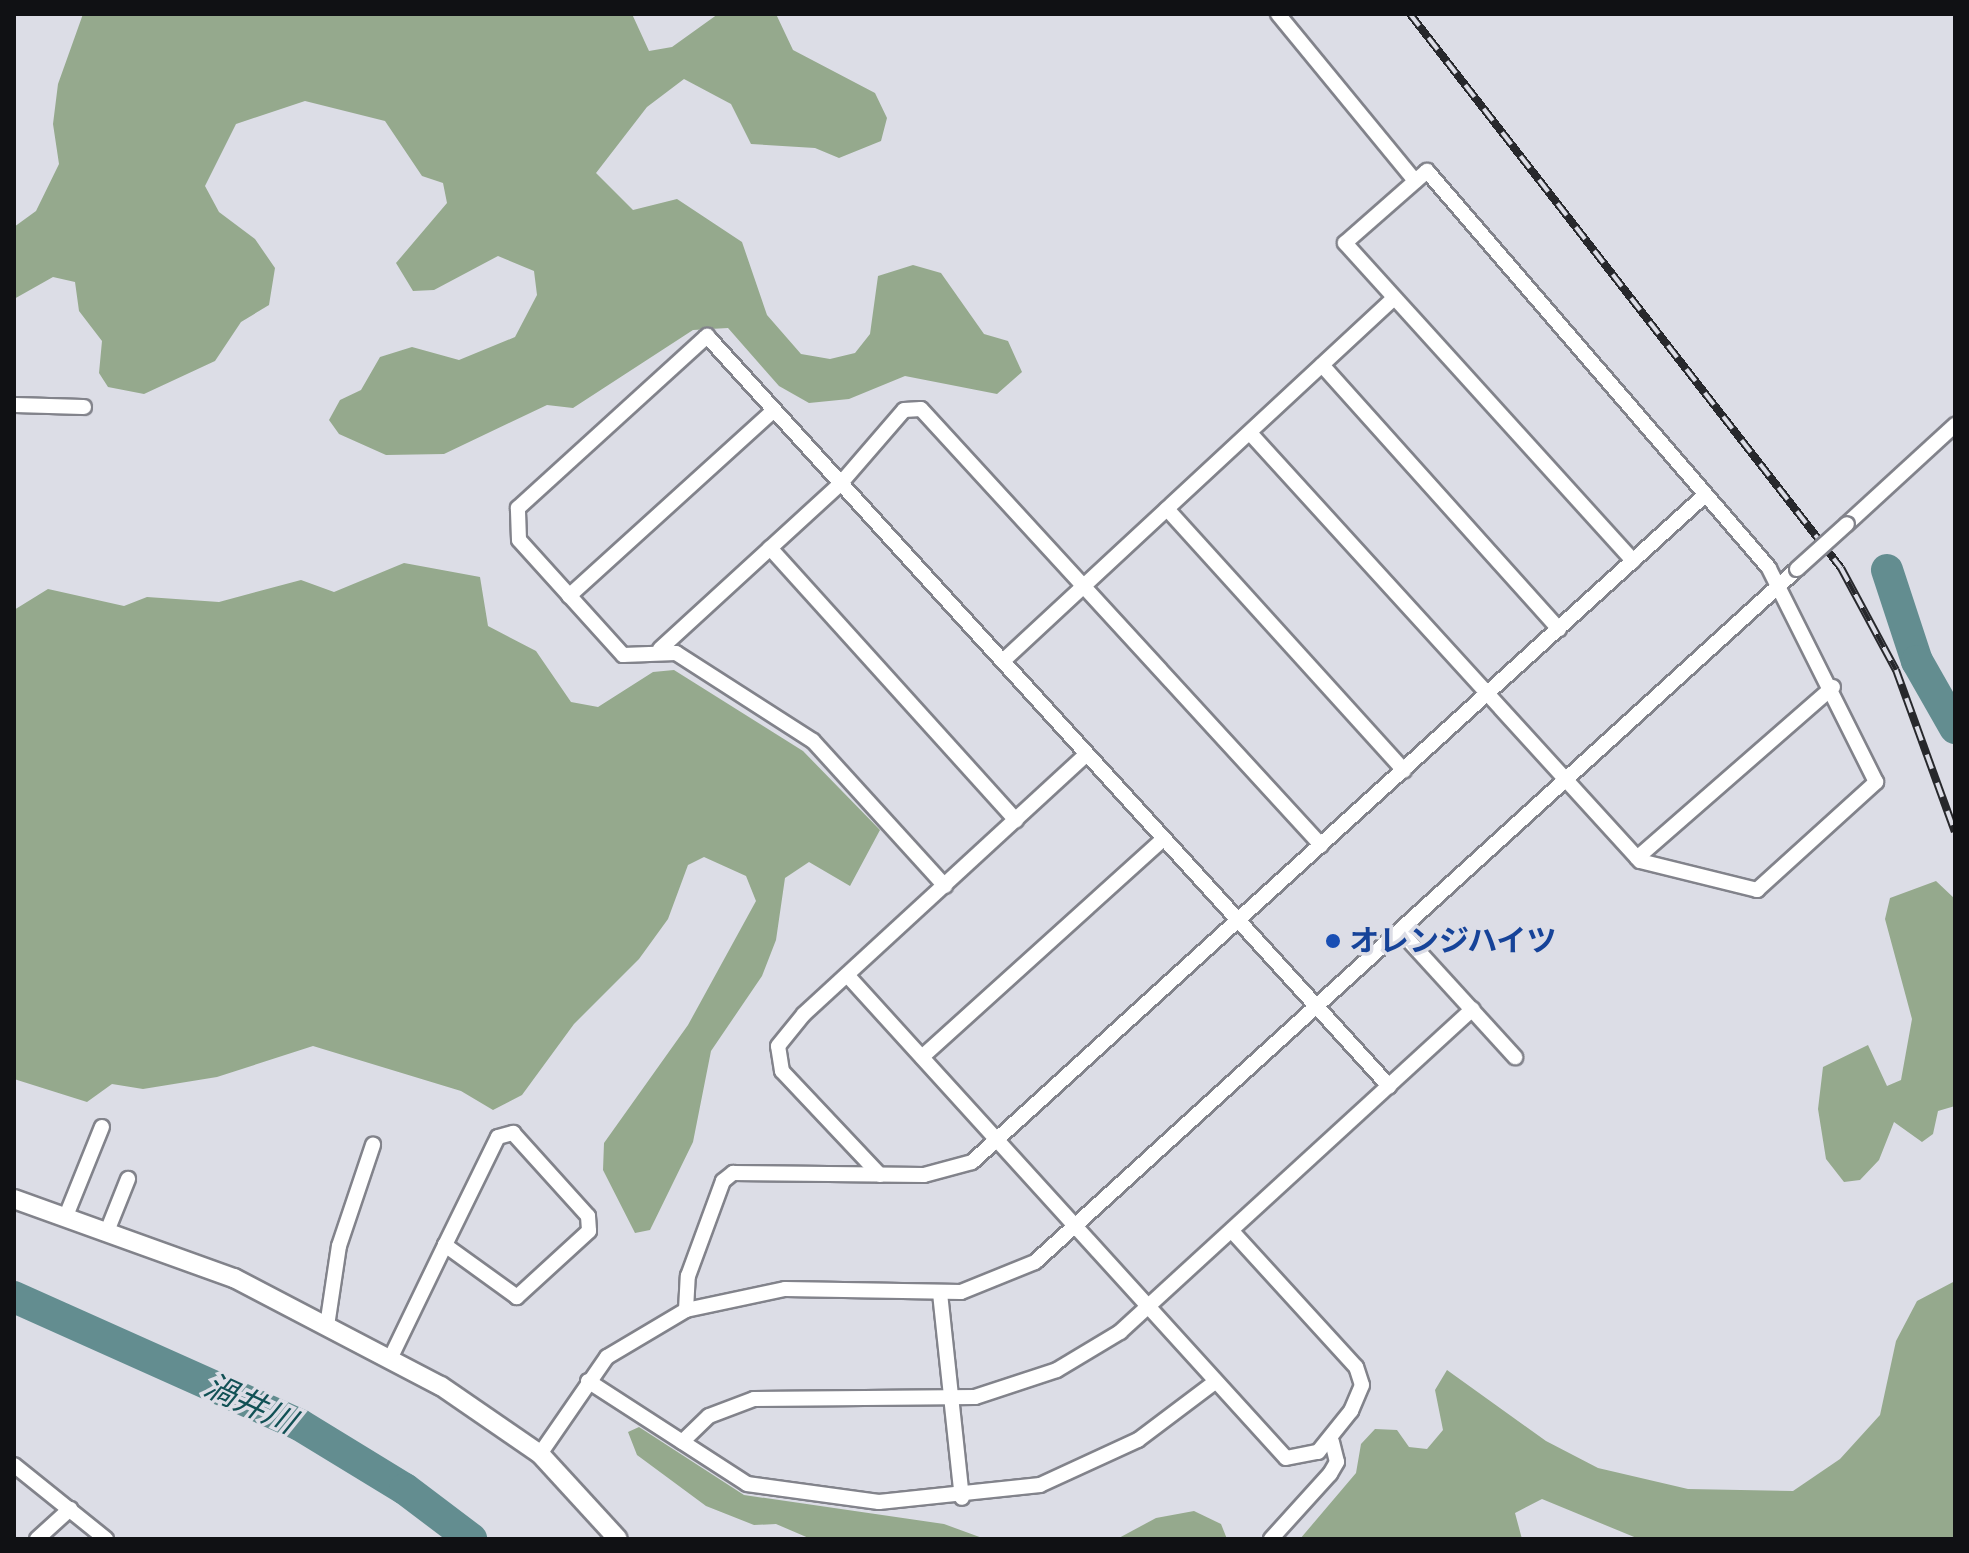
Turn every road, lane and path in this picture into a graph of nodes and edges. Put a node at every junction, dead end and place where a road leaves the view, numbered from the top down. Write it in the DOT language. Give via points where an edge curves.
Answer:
graph roads {
  1 [pos="1278,14"];
  2 [pos="1415,181"];
  3 [pos="1394,298"];
  4 [pos="1322,365"];
  5 [pos="14,405"];
  6 [pos="84,407"];
  7 [pos="774,410"];
  8 [pos="1955,425"];
  9 [pos="1250,433"];
  10 [pos="841,483"];
  11 [pos="1705,495"];
  12 [pos="1167,509"];
  13 [pos="770,548"];
  14 [pos="1633,561"];
  15 [pos="1086,584"];
  16 [pos="1780,585"];
  17 [pos="569,596"];
  18 [pos="1559,629"];
  19 [pos="660,649"];
  20 [pos="1004,660"];
  21 [pos="1833,687"];
  22 [pos="1486,695"];
  23 [pos="1086,755"];
  24 [pos="1404,770"];
  25 [pos="1566,780"];
  26 [pos="1016,820"];
  27 [pos="1163,839"];
  28 [pos="1321,845"];
  29 [pos="1637,858"];
  30 [pos="945,886"];
  31 [pos="1239,920"];
  32 [pos="1400,931"];
  33 [pos="848,976"];
  34 [pos="1318,1006"];
  35 [pos="1472,1009"];
  36 [pos="922,1057"];
  37 [pos="1515,1057"];
  38 [pos="1389,1086"];
  39 [pos="102,1127"];
  40 [pos="997,1140"];
  41 [pos="373,1145"];
  42 [pos="880,1175"];
  43 [pos="128,1179"];
  44 [pos="14,1199"];
  45 [pos="66,1216"];
  46 [pos="108,1229"];
  47 [pos="1075,1229"];
  48 [pos="1232,1231"];
  49 [pos="445,1245"];
  50 [pos="940,1293"];
  51 [pos="1147,1307"];
  52 [pos="686,1310"];
  53 [pos="327,1326"];
  54 [pos="390,1359"];
  55 [pos="588,1381"];
  56 [pos="1215,1382"];
  57 [pos="950,1398"];
  58 [pos="682,1442"];
  59 [pos="1332,1442"];
  60 [pos="540,1454"];
  61 [pos="16,1470"];
  62 [pos="962,1498"];
  63 [pos="70,1509"];
  64 [pos="37,1539"];
  65 [pos="106,1539"];
  66 [pos="618,1539"];
  67 [pos="1271,1539"];
  1 -- 2 [label="street"];
  2 -- 3 [label="street" via="1345,243"];
  2 -- 11 [label="street" via="1427,171"];
  3 -- 4 [label="street"];
  3 -- 14 [label="street"];
  4 -- 9 [label="street"];
  4 -- 18 [label="street"];
  5 -- 6 [label="street"];
  7 -- 10 [label="street"];
  7 -- 17 [label="street"];
  7 -- 17 [label="street" via="707,336 671,368 518,508 519,540"];
  8 -- 16 [label="street, bridge"];
  9 -- 12 [label="street"];
  9 -- 22 [label="street"];
  10 -- 13 [label="street"];
  10 -- 15 [label="street" via="904,410 921,409"];
  10 -- 20 [label="street"];
  11 -- 14 [label="street"];
  11 -- 16 [label="street"];
  12 -- 15 [label="street"];
  12 -- 24 [label="street"];
  13 -- 19 [label="street"];
  13 -- 26 [label="street"];
  14 -- 18 [label="street"];
  15 -- 20 [label="street"];
  15 -- 28 [label="street"];
  16 -- 21 [label="street"];
  16 -- 25 [label="street"];
  17 -- 19 [label="street" via="623,655"];
  18 -- 22 [label="street"];
  19 -- 30 [label="street" via="697,665 813,741"];
  20 -- 23 [label="street"];
  21 -- 29 [label="street"];
  21 -- 29 [label="street" via="1876,782 1757,890"];
  22 -- 24 [label="street"];
  22 -- 25 [label="street"];
  23 -- 26 [label="street"];
  23 -- 27 [label="street"];
  24 -- 28 [label="street"];
  25 -- 29 [label="street"];
  25 -- 32 [label="street"];
  26 -- 30 [label="street"];
  27 -- 31 [label="street"];
  27 -- 36 [label="street"];
  28 -- 31 [label="street"];
  30 -- 33 [label="street"];
  31 -- 34 [label="street"];
  31 -- 40 [label="street"];
  32 -- 34 [label="street"];
  32 -- 35 [label="street"];
  33 -- 36 [label="street"];
  33 -- 42 [label="street" via="804,1014 777,1059"];
  34 -- 38 [label="street"];
  34 -- 47 [label="street"];
  35 -- 37 [label="street"];
  35 -- 38 [label="street"];
  36 -- 40 [label="street"];
  38 -- 48 [label="street"];
  39 -- 45 [label="street"];
  40 -- 42 [label="street" via="951,1171"];
  40 -- 47 [label="street"];
  41 -- 53 [label="street" via="339,1246"];
  42 -- 52 [label="street" via="733,1173 723,1181 688,1276"];
  43 -- 46 [label="street"];
  44 -- 45 [label="street"];
  45 -- 46 [label="street"];
  46 -- 53 [label="street" via="234,1278"];
  47 -- 50 [label="street" via="1023,1268"];
  47 -- 51 [label="street"];
  48 -- 51 [label="street"];
  48 -- 59 [label="street" via="1356,1367 1362,1385"];
  49 -- 49 [label="street" via="498,1137 513,1133 588,1216 589,1231 517,1297"];
  49 -- 54 [label="street"];
  50 -- 52 [label="street" via="785,1289"];
  50 -- 57 [label="street"];
  51 -- 56 [label="street"];
  51 -- 57 [label="street" via="1057,1370"];
  52 -- 55 [label="street" via="635,1337"];
  53 -- 54 [label="street"];
  54 -- 60 [label="street"];
  55 -- 58 [label="street"];
  55 -- 60 [label="street"];
  56 -- 59 [label="street" via="1286,1458"];
  56 -- 62 [label="street" via="1138,1440 1092,1463 1040,1485"];
  57 -- 58 [label="street" via="782,1395 730,1406"];
  57 -- 62 [label="street"];
  58 -- 62 [label="street" via="747,1484 794,1496"];
  59 -- 67 [label="street" via="1337,1462 1330,1474"];
  60 -- 66 [label="street"];
  61 -- 63 [label="street"];
  63 -- 64 [label="street"];
  63 -- 65 [label="street"];
}
